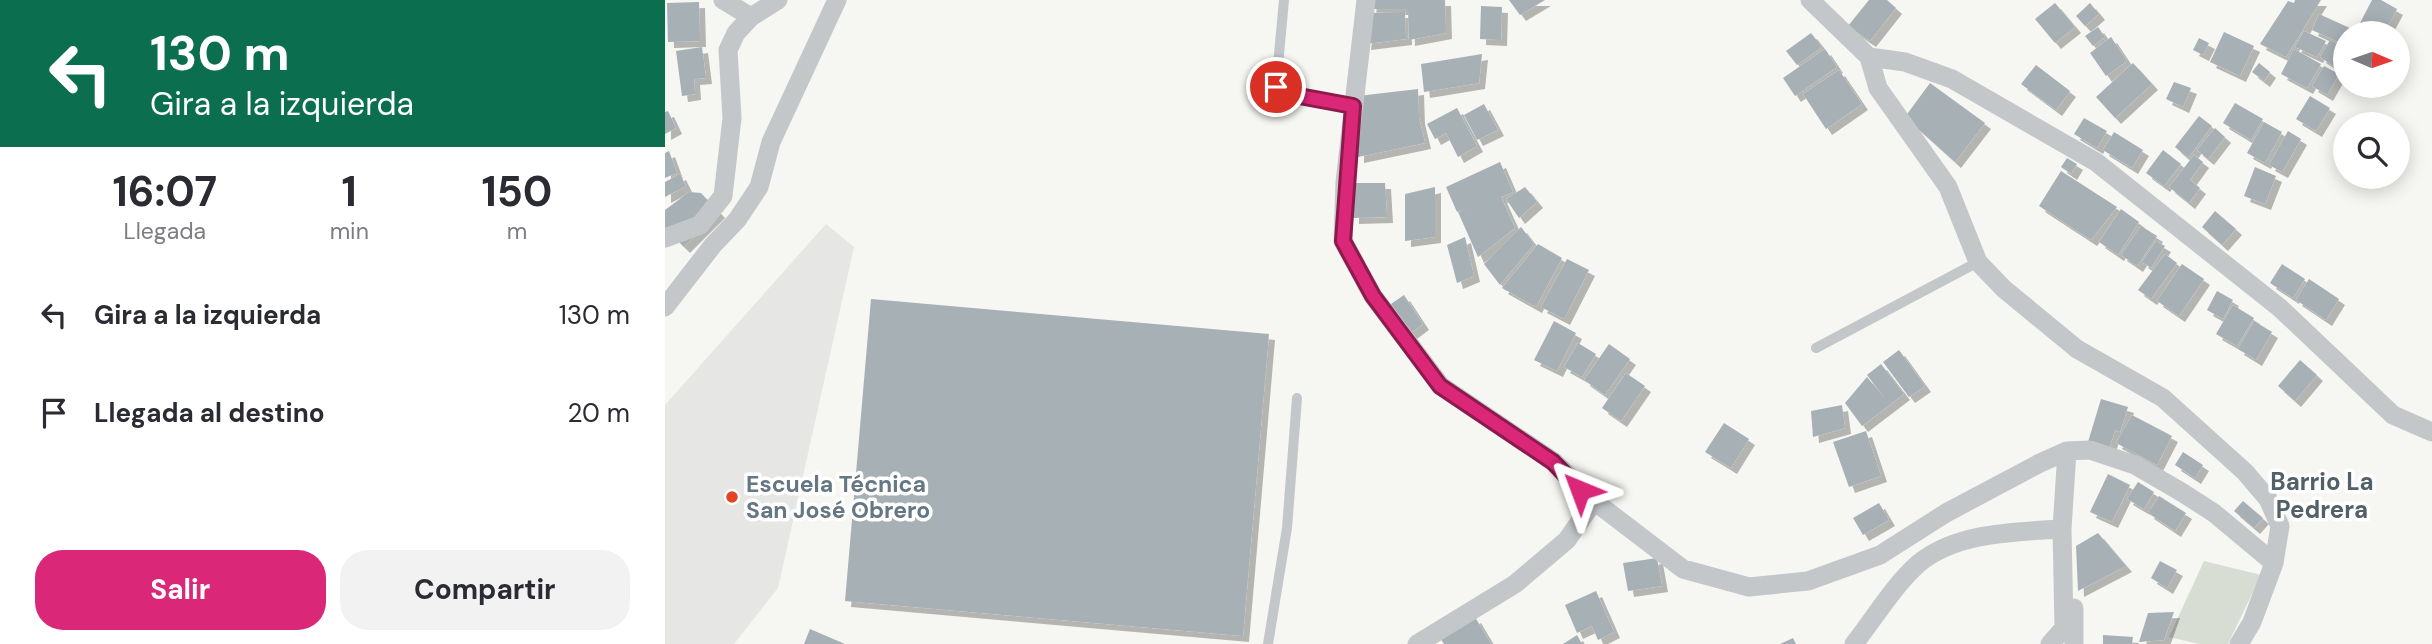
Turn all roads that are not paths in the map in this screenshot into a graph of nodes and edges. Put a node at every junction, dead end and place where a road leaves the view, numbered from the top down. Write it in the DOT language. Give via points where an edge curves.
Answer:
graph roads {
  1 [pos="723,0"];
  2 [pos="778,0"];
  3 [pos="837,0"];
  4 [pos="1284,0"];
  5 [pos="1366,0"];
  6 [pos="1810,0"];
  7 [pos="751,17"];
  8 [pos="1869,57"];
  9 [pos="1353,106"];
  10 [pos="665,239"];
  11 [pos="1978,262"];
  12 [pos="665,307"];
  13 [pos="1816,348"];
  14 [pos="1297,398"];
  15 [pos="2432,432"];
  16 [pos="2067,451"];
  17 [pos="1594,501"];
  18 [pos="2062,528"];
  19 [pos="2274,563"];
  20 [pos="2065,592"];
  21 [pos="1268,644"];
  22 [pos="1417,644"];
  23 [pos="1854,644"];
  24 [pos="2050,644"];
  25 [pos="2074,644"];
  26 [pos="2239,644"];
  1 -- 7 [label="street"];
  2 -- 7 [label="street"];
  3 -- 12 [label="street" via="771,142 759,187"];
  4 -- 9 [label="lane" via="1276,87 1283,93"];
  5 -- 9 [label="street"];
  6 -- 8 [label="street"];
  7 -- 10 [label="street" via="728,50 732,118 723,196 700,225"];
  8 -- 11 [label="street" via="1878,88 1948,187"];
  8 -- 15 [label="street" via="1905,62 1952,79 2096,162 2280,308 2393,415"];
  9 -- 17 [label="street" via="1343,241 1373,296 1440,386 1553,462"];
  11 -- 13 [label="lane"];
  11 -- 19 [label="street" via="2077,349 2163,398 2245,472 2268,499 2280,526"];
  14 -- 21 [label="lane" via="1287,528"];
  16 -- 17 [label="street" via="2005,480 1880,555 1808,581 1749,587 1683,569"];
  16 -- 18 [label="street"];
  16 -- 19 [label="street" via="2090,450 2135,465 2214,513"];
  17 -- 22 [label="street" via="1567,540 1515,584"];
  18 -- 20 [label="street"];
  18 -- 23 [label="street" via="2022,531 1946,547 1917,564"];
  19 -- 26 [label="street"];
  20 -- 24 [label="street" via="2064,628"];
  20 -- 25 [label="street" via="2074,607"];
}
